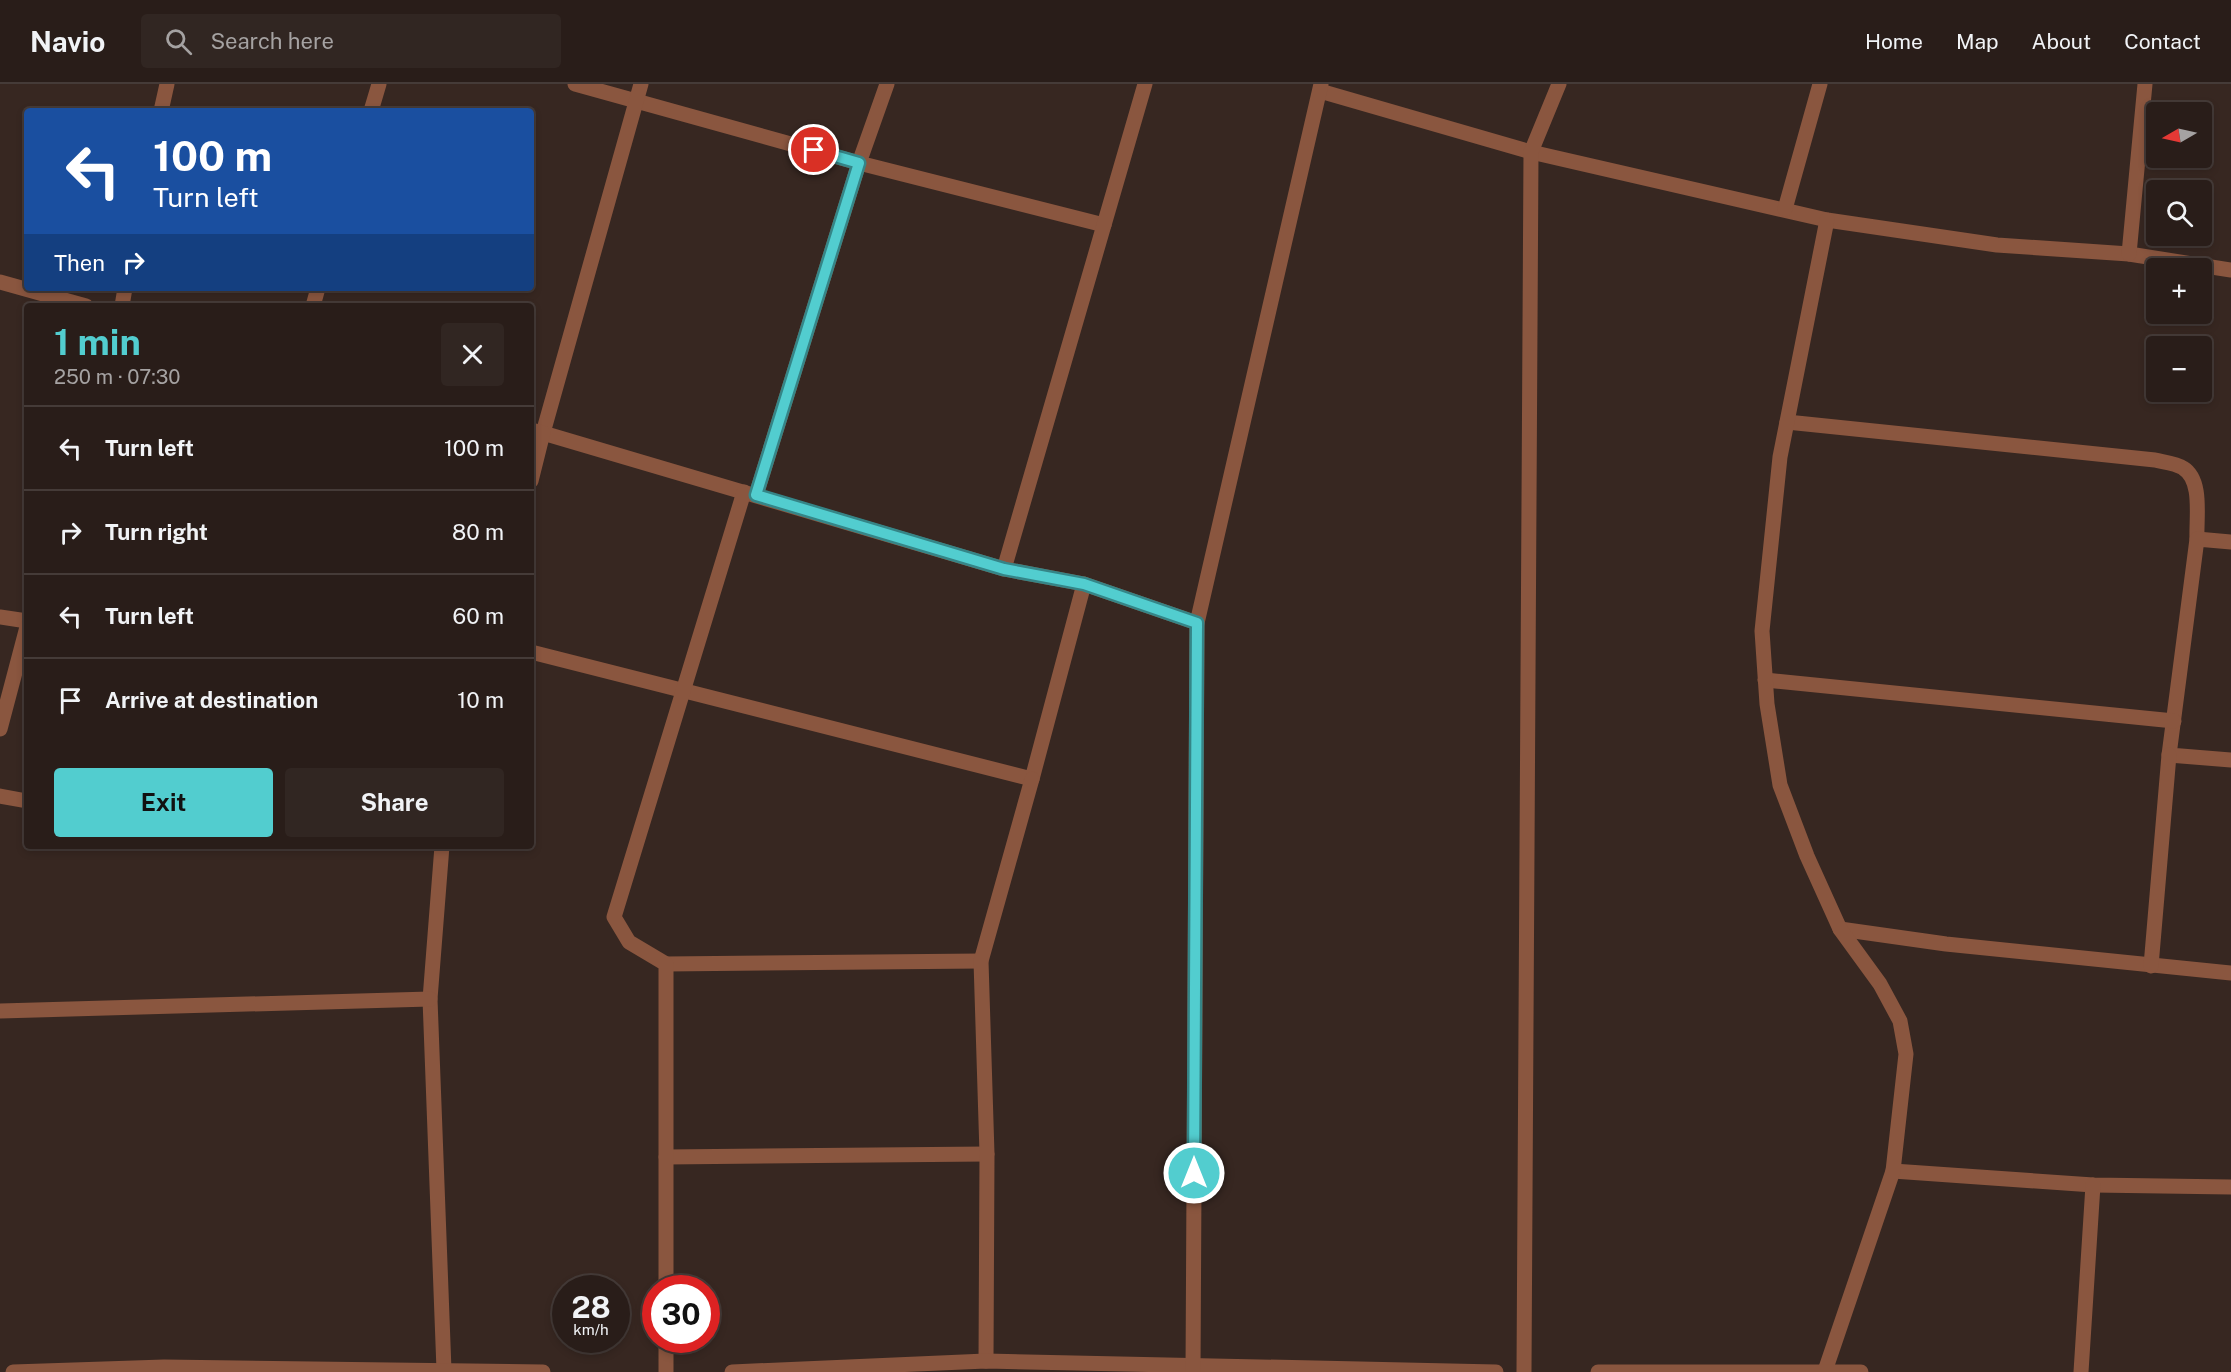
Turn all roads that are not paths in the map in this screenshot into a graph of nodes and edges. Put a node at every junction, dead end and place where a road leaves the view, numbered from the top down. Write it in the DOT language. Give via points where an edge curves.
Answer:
graph roads {
  1 [pos="167,84"];
  2 [pos="379,84"];
  3 [pos="575,84"];
  4 [pos="641,84"];
  5 [pos="887,84"];
  6 [pos="1145,84"];
  7 [pos="1559,84"];
  8 [pos="1820,84"];
  9 [pos="2145,84"];
  10 [pos="1320,88"];
  11 [pos="636,101"];
  12 [pos="162,108"];
  13 [pos="372,108"];
  14 [pos="1531,152"];
  15 [pos="859,163"];
  16 [pos="1785,208"];
  17 [pos="1827,220"];
  18 [pos="1104,225"];
  19 [pos="2129,254"];
  20 [pos="2231,270"];
  21 [pos="0,282"];
  22 [pos="24,289"];
  23 [pos="32,291"];
  24 [pos="75,303"];
  25 [pos="1787,422"];
  26 [pos="537,432"];
  27 [pos="534,456"];
  28 [pos="750,494"];
  29 [pos="2197,539"];
  30 [pos="2231,542"];
  31 [pos="1004,569"];
  32 [pos="1084,584"];
  33 [pos="0,616"];
  34 [pos="24,620"];
  35 [pos="1197,623"];
  36 [pos="24,638"];
  37 [pos="534,653"];
  38 [pos="1765,680"];
  39 [pos="683,692"];
  40 [pos="2174,721"];
  41 [pos="0,729"];
  42 [pos="2169,755"];
  43 [pos="2231,760"];
  44 [pos="1032,779"];
  45 [pos="0,796"];
  46 [pos="24,800"];
  47 [pos="442,849"];
  48 [pos="1840,929"];
  49 [pos="981,961"];
  50 [pos="666,964"];
  51 [pos="2151,966"];
  52 [pos="2231,973"];
  53 [pos="430,999"];
  54 [pos="0,1011"];
  55 [pos="987,1154"];
  56 [pos="666,1158"];
  57 [pos="1893,1171"];
  58 [pos="2093,1185"];
  59 [pos="2231,1187"];
  60 [pos="666,1275"];
  61 [pos="666,1353"];
  62 [pos="986,1362"];
  63 [pos="1193,1369"];
  64 [pos="444,1370"];
  65 [pos="1825,1371"];
  66 [pos="13,1372"];
  67 [pos="543,1372"];
  68 [pos="666,1372"];
  69 [pos="732,1372"];
  70 [pos="1496,1372"];
  71 [pos="1524,1372"];
  72 [pos="1598,1372"];
  73 [pos="1861,1372"];
  74 [pos="2081,1372"];
  1 -- 12 [label="street"];
  2 -- 13 [label="street"];
  3 -- 11 [label="street"];
  4 -- 11 [label="street"];
  5 -- 15 [label="street"];
  6 -- 18 [label="street"];
  7 -- 14 [label="street"];
  8 -- 16 [label="street"];
  9 -- 19 [label="street"];
  10 -- 14 [label="street"];
  10 -- 35 [label="street"];
  11 -- 15 [label="street"];
  11 -- 26 [label="street"];
  14 -- 16 [label="street"];
  14 -- 71 [label="street"];
  15 -- 18 [label="street"];
  15 -- 28 [label="street"];
  16 -- 17 [label="street"];
  17 -- 19 [label="street" via="1997,245"];
  17 -- 25 [label="street"];
  18 -- 31 [label="street"];
  19 -- 20 [label="street"];
  21 -- 22 [label="street"];
  23 -- 24 [label="street"];
  25 -- 29 [label="street" via="2155,460 2182,467 2193,477"];
  25 -- 38 [label="street" via="1779,458 1762,631"];
  26 -- 27 [label="street"];
  26 -- 28 [label="street"];
  28 -- 31 [label="street"];
  28 -- 39 [label="street"];
  29 -- 30 [label="street"];
  29 -- 40 [label="street"];
  31 -- 32 [label="street"];
  32 -- 35 [label="street"];
  32 -- 44 [label="street"];
  33 -- 34 [label="street"];
  35 -- 63 [label="street"];
  36 -- 41 [label="street"];
  37 -- 39 [label="street"];
  38 -- 40 [label="street"];
  38 -- 48 [label="street" via="1780,785 1806,856"];
  39 -- 44 [label="street"];
  39 -- 50 [label="street" via="614,917 629,942"];
  40 -- 42 [label="street"];
  42 -- 43 [label="street"];
  42 -- 51 [label="street"];
  44 -- 49 [label="street"];
  45 -- 46 [label="street"];
  47 -- 53 [label="street"];
  48 -- 51 [label="street"];
  48 -- 57 [label="street" via="1880,984 1900,1021 1906,1054"];
  49 -- 50 [label="street"];
  49 -- 55 [label="street"];
  50 -- 56 [label="street"];
  51 -- 52 [label="street"];
  53 -- 54 [label="street"];
  53 -- 64 [label="street"];
  55 -- 56 [label="street"];
  55 -- 62 [label="street"];
  56 -- 60 [label="street"];
  57 -- 58 [label="street"];
  57 -- 65 [label="street"];
  58 -- 59 [label="street"];
  58 -- 74 [label="street"];
  61 -- 68 [label="street"];
  62 -- 63 [label="street"];
  62 -- 69 [label="street"];
  63 -- 70 [label="street"];
  64 -- 66 [label="street" via="164,1367"];
  64 -- 67 [label="street"];
  65 -- 72 [label="street"];
  65 -- 73 [label="street"];
}
